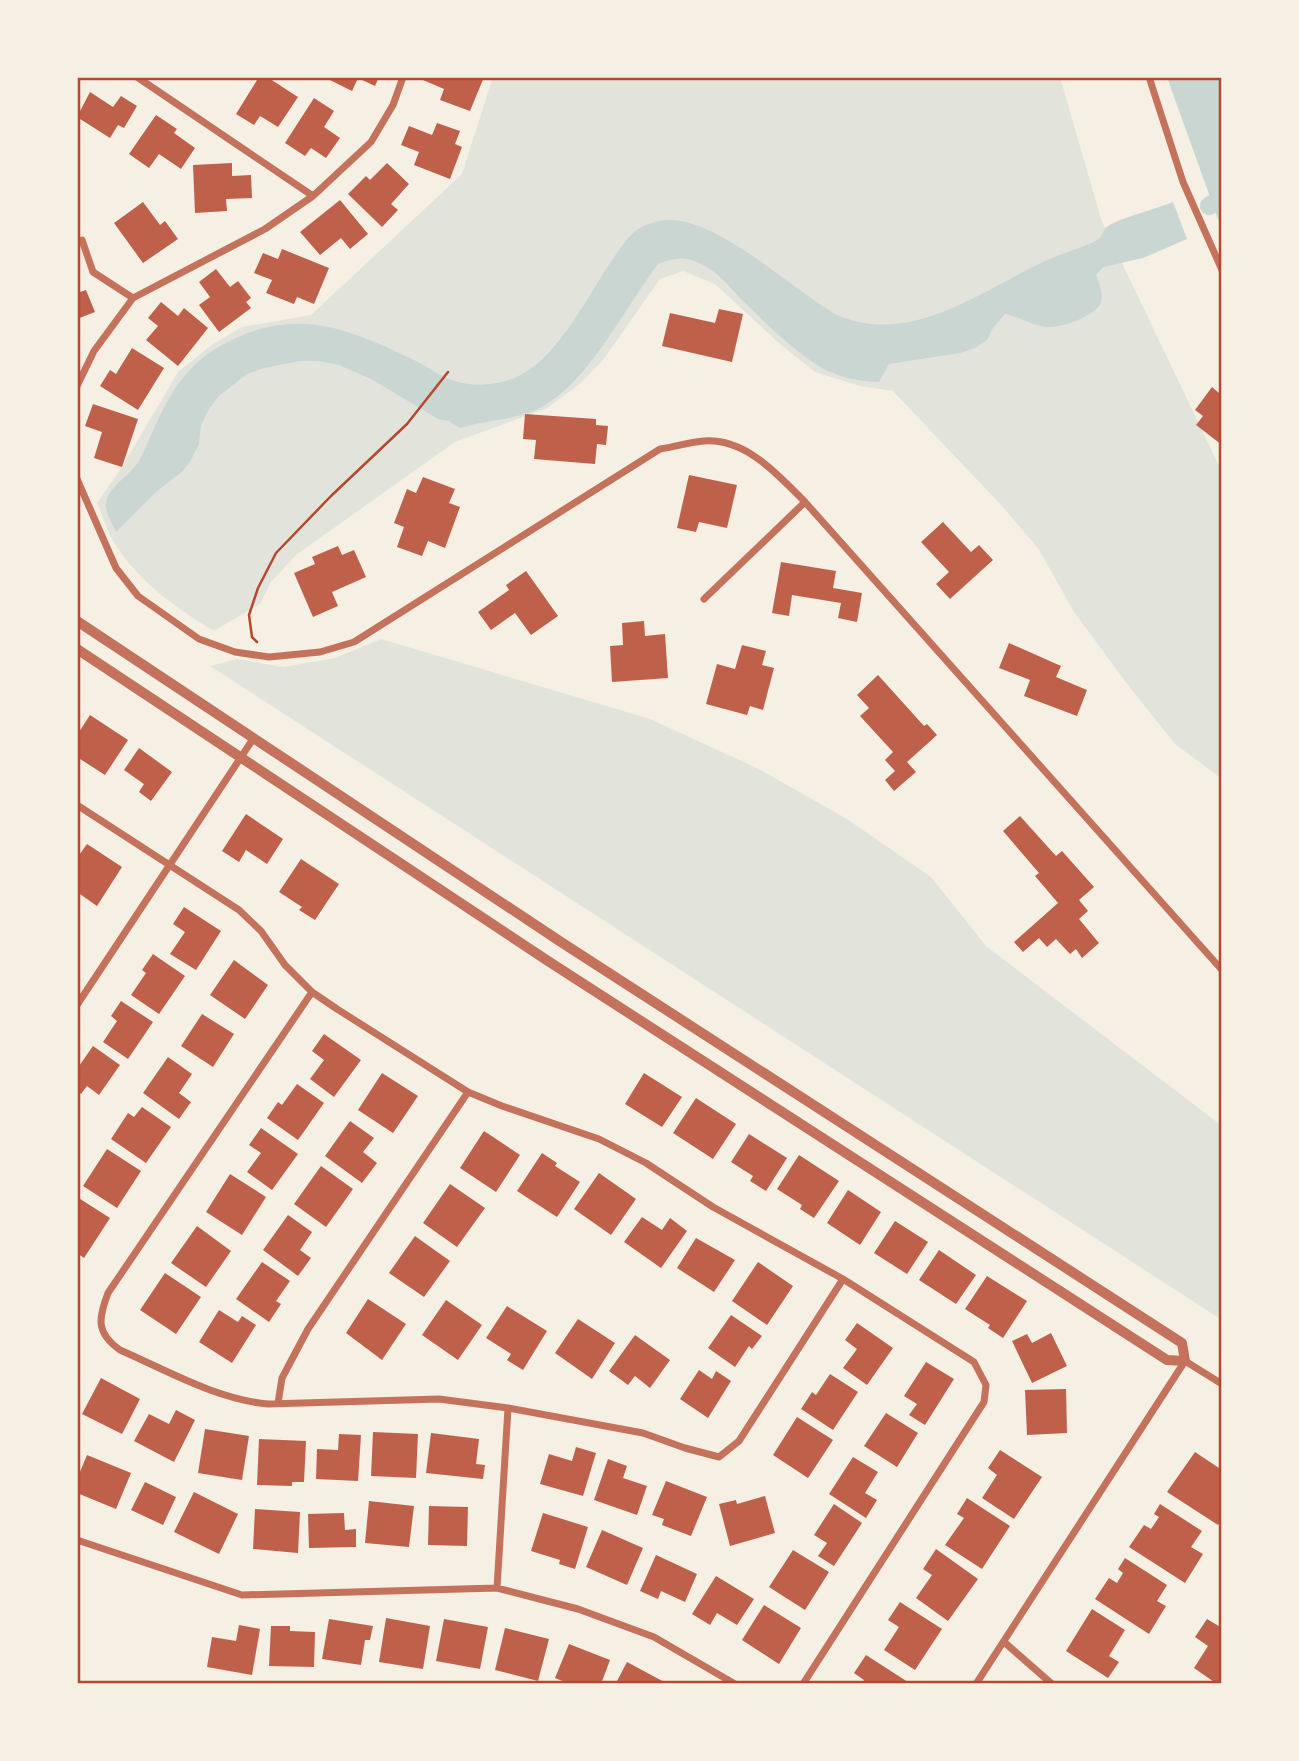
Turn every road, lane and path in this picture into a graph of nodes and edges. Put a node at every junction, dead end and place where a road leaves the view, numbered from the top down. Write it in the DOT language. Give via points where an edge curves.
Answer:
graph roads {
  1 [pos="137,77"];
  2 [pos="403,77"];
  3 [pos="1149,77"];
  4 [pos="313,196"];
  5 [pos="82,240"];
  6 [pos="1222,270"];
  7 [pos="133,298"];
  8 [pos="448,372"];
  9 [pos="77,386"];
  10 [pos="77,479"];
  11 [pos="805,502"];
  12 [pos="704,599"];
  13 [pos="77,621"];
  14 [pos="77,649"];
  15 [pos="269,657"];
  16 [pos="253,739"];
  17 [pos="240,758"];
  18 [pos="77,804"];
  19 [pos="171,865"];
  20 [pos="1222,970"];
  21 [pos="312,992"];
  22 [pos="77,1005"];
  23 [pos="468,1092"];
  24 [pos="843,1279"];
  25 [pos="1185,1361"];
  26 [pos="1222,1384"];
  27 [pos="278,1403"];
  28 [pos="508,1408"];
  29 [pos="77,1540"];
  30 [pos="497,1588"];
  31 [pos="1004,1642"];
  32 [pos="735,1684"];
  33 [pos="803,1684"];
  34 [pos="976,1684"];
  35 [pos="1052,1684"];
  1 -- 4 [label="street"];
  2 -- 4 [label="street" via="372,142"];
  3 -- 6 [label="street" via="1183,182"];
  4 -- 7 [label="street" via="265,229"];
  5 -- 7 [label="street" via="93,272"];
  7 -- 9 [label="street" via="94,351"];
  8 -- 15 [label="path" via="407,424 276,553 250,615 252,636"];
  10 -- 15 [label="street" via="116,568 138,596 199,639 235,652"];
  11 -- 12 [label="street"];
  11 -- 15 [label="street" via="770,468 739,447 706,440 660,449 354,642 320,652"];
  11 -- 20 [label="street"];
  13 -- 16 [label="street"];
  14 -- 17 [label="street"];
  16 -- 17 [label="street"];
  16 -- 25 [label="street" via="1182,1343"];
  17 -- 19 [label="street"];
  17 -- 25 [label="street" via="1167,1360"];
  18 -- 19 [label="street"];
  19 -- 21 [label="street" via="239,910"];
  19 -- 22 [label="street"];
  21 -- 23 [label="street"];
  21 -- 27 [label="street" via="108,1293 101,1312 103,1333 120,1350 225,1396"];
  23 -- 24 [label="street" via="599,1139"];
  23 -- 27 [label="street" via="308,1329 282,1378"];
  24 -- 28 [label="street" via="739,1441 719,1457 643,1433"];
  24 -- 33 [label="street" via="974,1362 986,1385 984,1402"];
  25 -- 26 [label="street"];
  25 -- 31 [label="street"];
  27 -- 28 [label="street" via="439,1399"];
  28 -- 30 [label="street"];
  29 -- 30 [label="street" via="242,1595"];
  30 -- 32 [label="street" via="578,1609 654,1637"];
  31 -- 34 [label="street"];
  31 -- 35 [label="street"];
}
